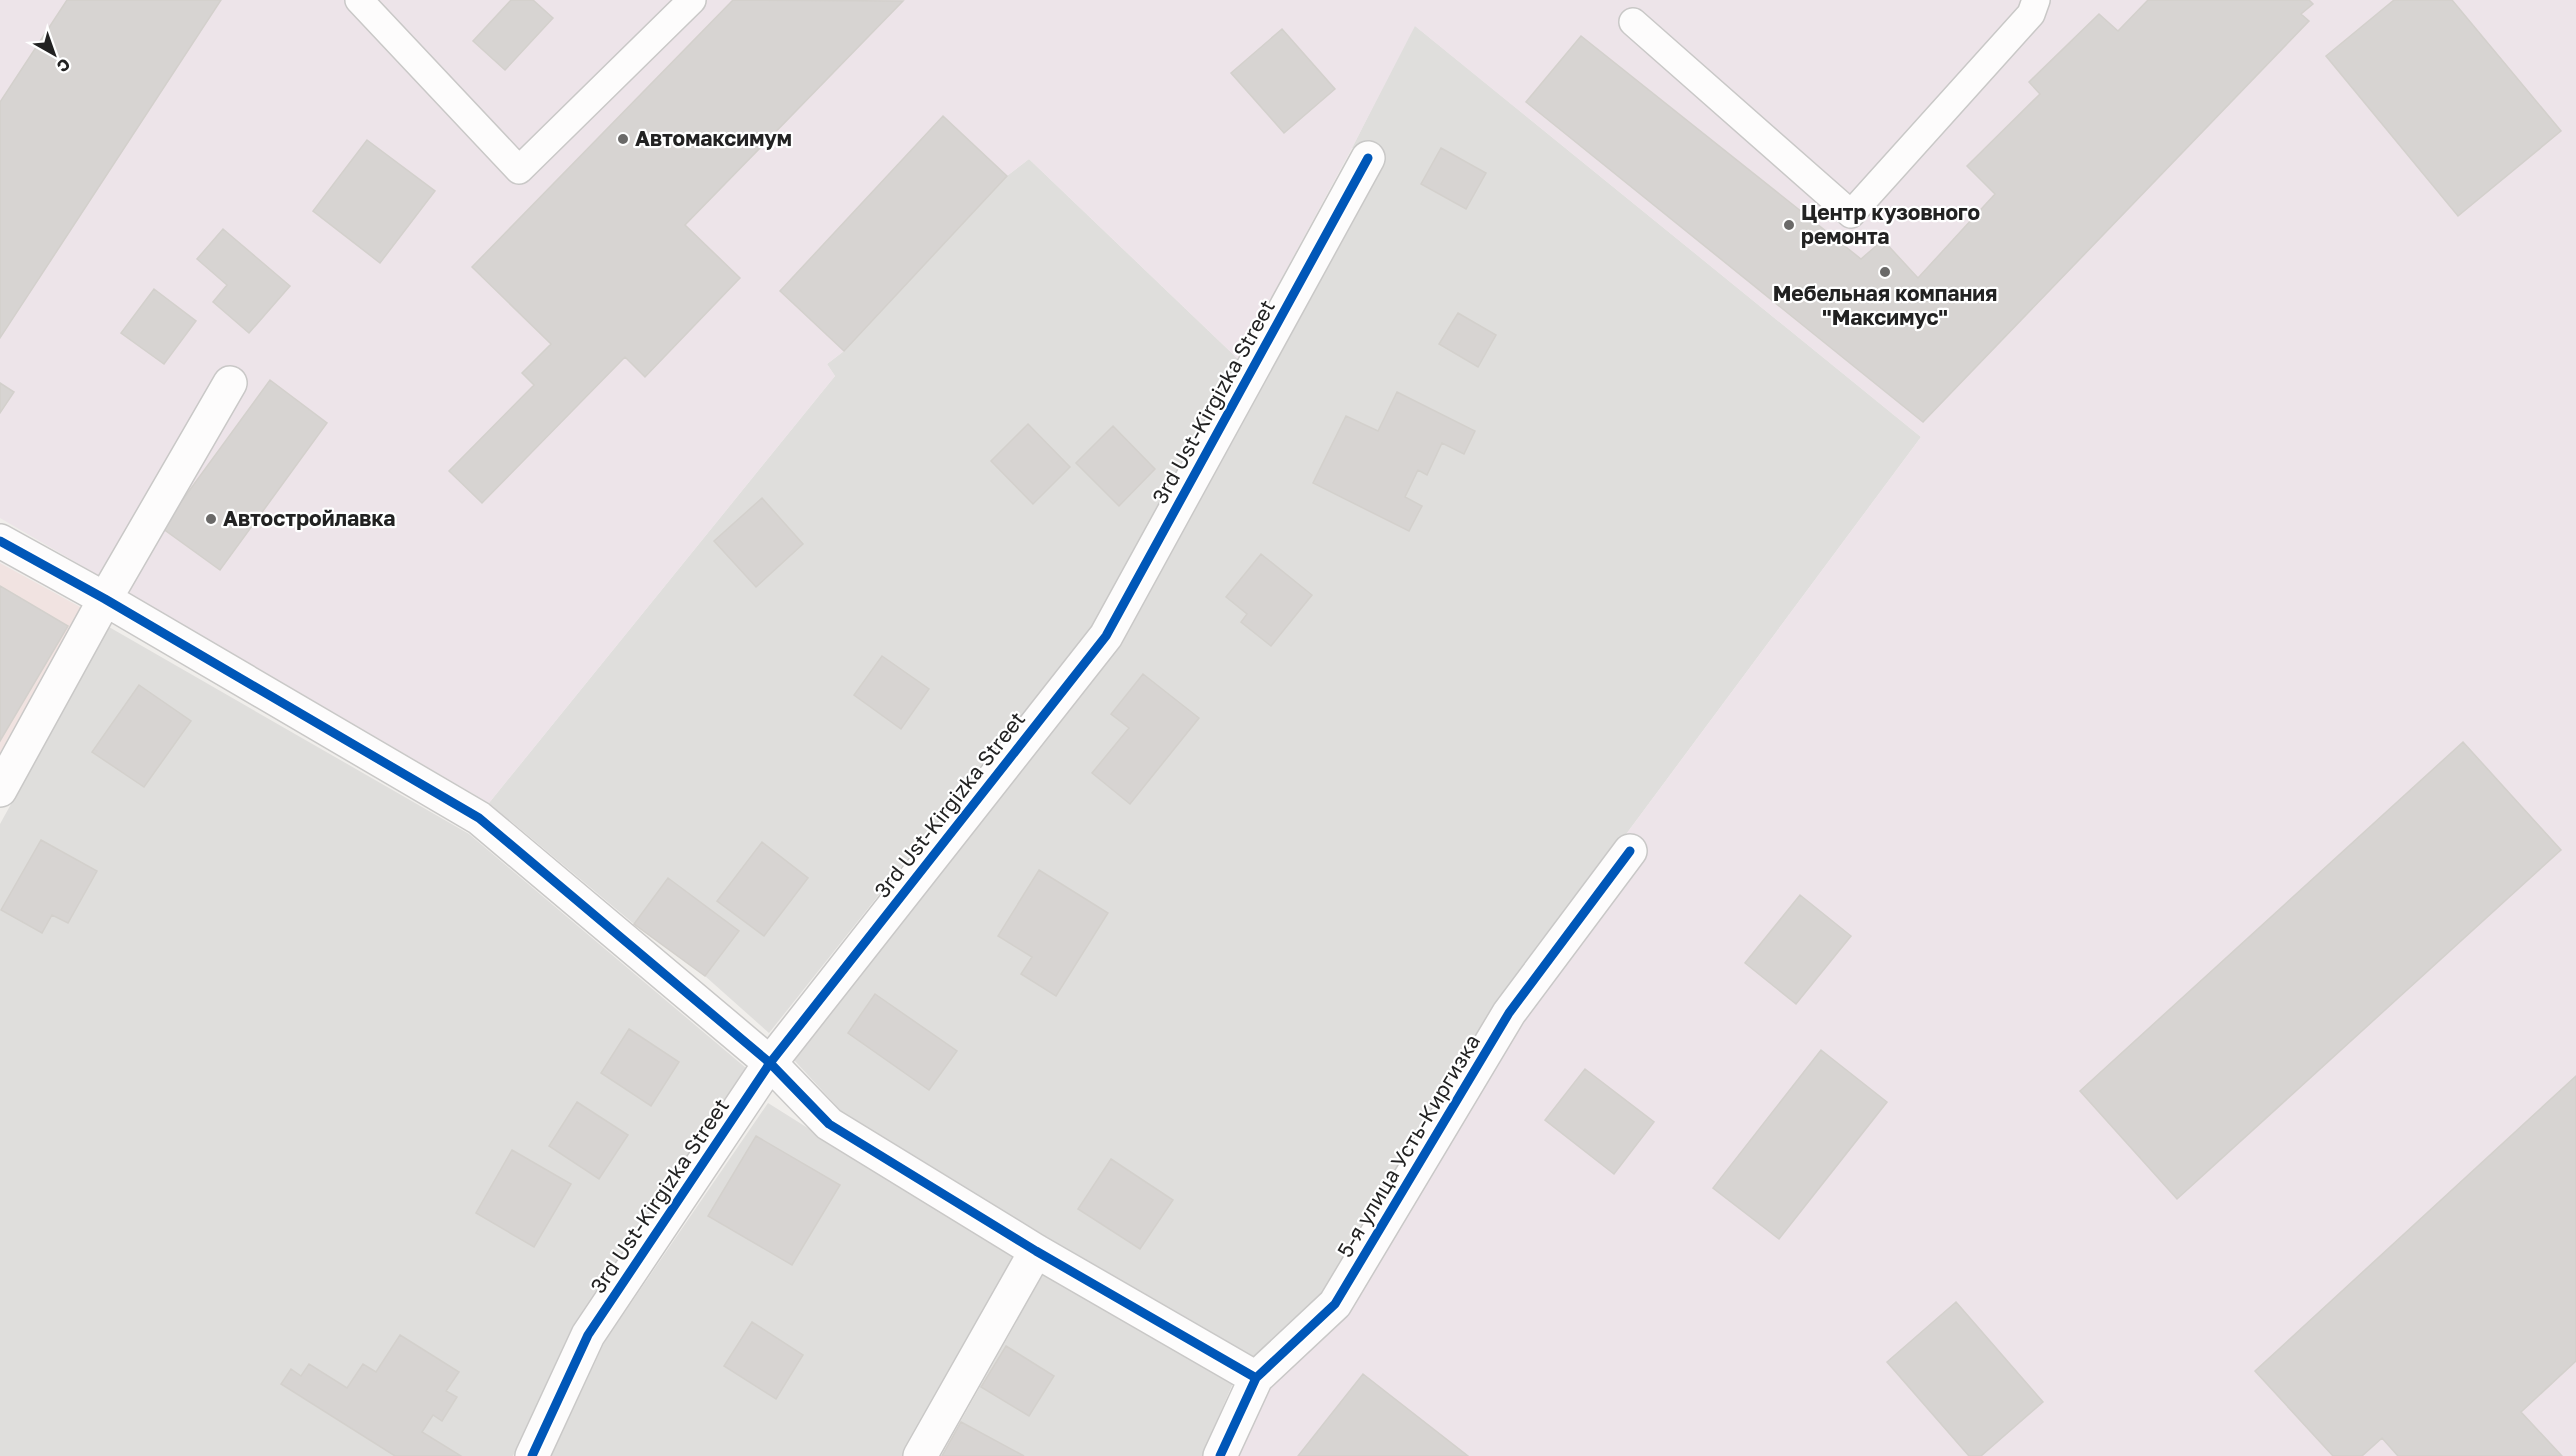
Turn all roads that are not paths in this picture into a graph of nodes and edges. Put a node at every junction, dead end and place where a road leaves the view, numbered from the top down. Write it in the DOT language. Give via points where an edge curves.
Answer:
graph roads {
  1 [pos="359,0"];
  2 [pos="692,0"];
  3 [pos="2036,0"];
  4 [pos="1633,22"];
  5 [pos="1368,158"];
  6 [pos="230,383"];
  7 [pos="0,541"];
  8 [pos="105,599"];
  9 [pos="0,790"];
  10 [pos="1630,851"];
  11 [pos="770,1063"];
  12 [pos="1036,1251"];
  13 [pos="1256,1378"];
  14 [pos="532,1456"];
  15 [pos="920,1456"];
  16 [pos="1220,1456"];
  1 -- 2 [label="lane" via="519,170"];
  3 -- 4 [label="lane" via="2031,14 1851,214"];
  5 -- 11 [label="street, 3rd Ust-Kirgizka Street" via="1106,636"];
  6 -- 8 [label="street"];
  7 -- 8 [label="street"];
  8 -- 9 [label="street"];
  8 -- 11 [label="street" via="479,818"];
  10 -- 13 [label="street, 5-я улица Усть-Киргизка" via="1509,1013 1335,1304"];
  11 -- 12 [label="street" via="829,1124"];
  11 -- 14 [label="street, 3rd Ust-Kirgizka Street" via="588,1335"];
  12 -- 13 [label="street"];
  12 -- 15 [label="street"];
  13 -- 16 [label="street, 5-я улица Усть-Киргизка"];
}
